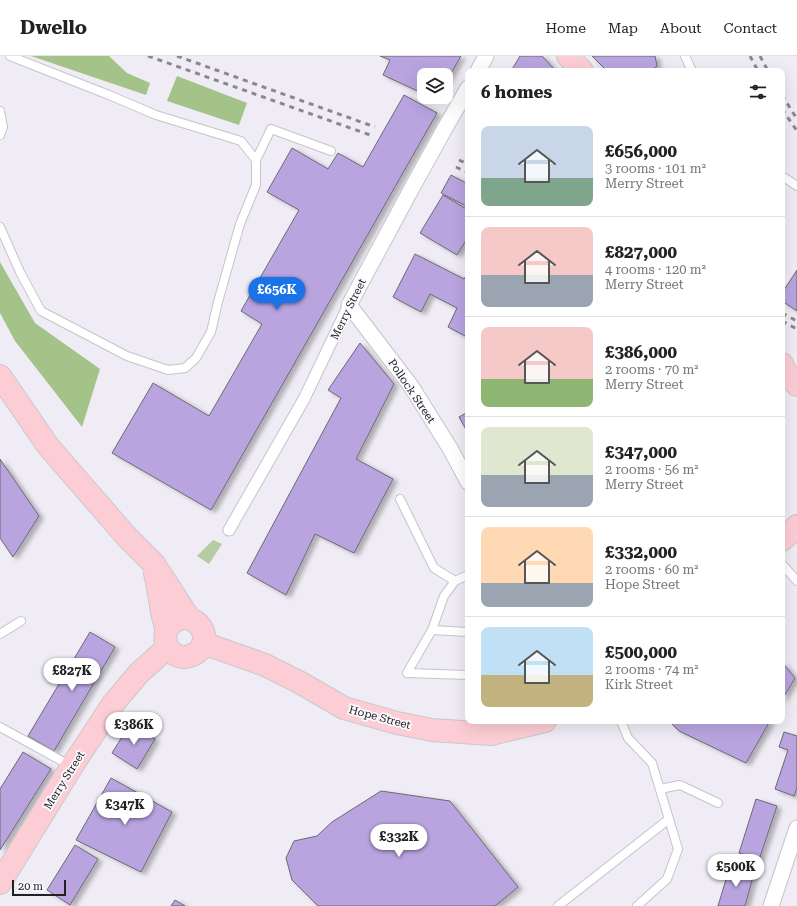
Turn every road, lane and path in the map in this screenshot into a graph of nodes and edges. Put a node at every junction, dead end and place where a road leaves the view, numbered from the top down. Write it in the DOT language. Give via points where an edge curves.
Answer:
graph roads {
  1 [pos="10,56"];
  2 [pos="486,56"];
  3 [pos="568,56"];
  4 [pos="685,56"];
  5 [pos="480,68"];
  6 [pos="579,68"];
  7 [pos="691,68"];
  8 [pos="465,93"];
  9 [pos="0,111"];
  10 [pos="0,135"];
  11 [pos="331,151"];
  12 [pos="256,160"];
  13 [pos="785,178"];
  14 [pos="797,186"];
  15 [pos="0,227"];
  16 [pos="349,305"];
  17 [pos="0,376"];
  18 [pos="465,471"];
  19 [pos="400,500"];
  20 [pos="797,526"];
  21 [pos="229,530"];
  22 [pos="785,537"];
  23 [pos="154,564"];
  24 [pos="785,567"];
  25 [pos="465,576"];
  26 [pos="455,580"];
  27 [pos="797,581"];
  28 [pos="189,618"];
  29 [pos="21,621"];
  30 [pos="432,630"];
  31 [pos="465,632"];
  32 [pos="0,634"];
  33 [pos="167,639"];
  34 [pos="203,643"];
  35 [pos="465,675"];
  36 [pos="533,724"];
  37 [pos="622,724"];
  38 [pos="0,727"];
  39 [pos="72,766"];
  40 [pos="660,789"];
  41 [pos="718,803"];
  42 [pos="669,819"];
  43 [pos="797,828"];
  44 [pos="0,883"];
  45 [pos="558,906"];
  46 [pos="637,906"];
  47 [pos="771,906"];
  1 -- 12 [label="lane" via="156,115 241,141"];
  2 -- 5 [label="street"];
  3 -- 6 [label="main road"];
  4 -- 7 [label="lane"];
  8 -- 16 [label="street, Merry Street, bridge"];
  9 -- 10 [label="lane" via="3,127"];
  11 -- 12 [label="lane" via="272,129"];
  12 -- 15 [label="lane" via="256,184 240,224 211,332 196,358 185,368 168,370 127,356 41,311"];
  13 -- 14 [label="lane"];
  16 -- 18 [label="street, Pollock Street" via="411,386"];
  16 -- 21 [label="street, Merry Street" via="304,399"];
  17 -- 23 [label="main road" via="48,446 126,536"];
  19 -- 26 [label="lane" via="434,568"];
  20 -- 22 [label="main road"];
  23 -- 28 [label="main road"];
  23 -- 33 [label="main road"];
  24 -- 27 [label="lane"];
  25 -- 26 [label="lane"];
  26 -- 30 [label="lane" via="444,596"];
  28 -- 33 [label="main road" via="175,620 169,625"];
  28 -- 34 [label="main road" via="202,628"];
  29 -- 32 [label="lane"];
  30 -- 31 [label="lane"];
  30 -- 35 [label="lane" via="407,673"];
  33 -- 34 [label="main road" via="177,655 189,656 200,650"];
  33 -- 39 [label="main road, Merry Street" via="113,704"];
  34 -- 36 [label="main road, Hope Street" via="265,665 344,708 397,723 432,730 491,734"];
  37 -- 40 [label="lane" via="628,738 652,763"];
  38 -- 39 [label="lane"];
  39 -- 44 [label="main road, Merry Street"];
  40 -- 41 [label="lane" via="680,785"];
  40 -- 42 [label="lane"];
  42 -- 45 [label="lane"];
  42 -- 46 [label="lane" via="678,849 667,879"];
  43 -- 47 [label="street"];
}
